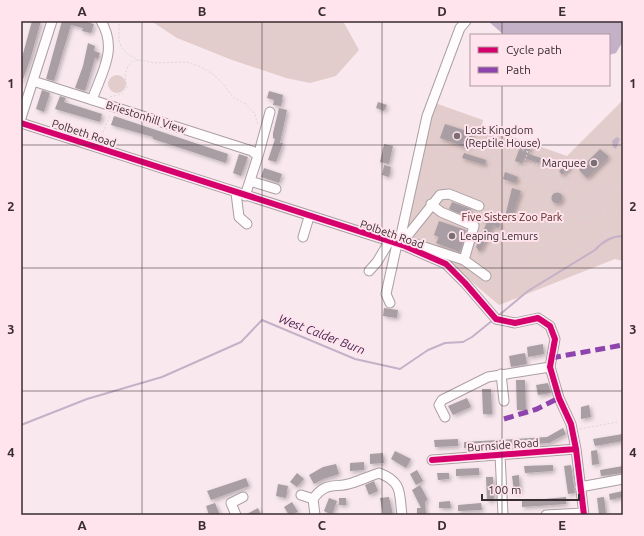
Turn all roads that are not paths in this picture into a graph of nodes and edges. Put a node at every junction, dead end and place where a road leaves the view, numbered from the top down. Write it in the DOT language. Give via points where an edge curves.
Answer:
graph roads {
  1 [pos="52,21"];
  2 [pos="101,21"];
  3 [pos="466,21"];
  4 [pos="33,82"];
  5 [pos="92,100"];
  6 [pos="270,112"];
  7 [pos="21,118"];
  8 [pos="21,123"];
  9 [pos="258,156"];
  10 [pos="250,181"];
  11 [pos="276,189"];
  12 [pos="240,194"];
  13 [pos="431,204"];
  14 [pos="479,206"];
  15 [pos="310,217"];
  16 [pos="247,224"];
  17 [pos="303,237"];
  18 [pos="399,243"];
  19 [pos="464,260"];
  20 [pos="369,271"];
  21 [pos="486,276"];
  22 [pos="390,303"];
  23 [pos="550,367"];
  24 [pos="500,374"];
  25 [pos="504,401"];
  26 [pos="445,417"];
  27 [pos="576,449"];
  28 [pos="500,455"];
  29 [pos="432,460"];
  30 [pos="623,479"];
  31 [pos="580,487"];
  32 [pos="301,495"];
  33 [pos="243,497"];
  34 [pos="313,499"];
  35 [pos="583,514"];
  36 [pos="236,515"];
  37 [pos="315,515"];
  38 [pos="402,515"];
  39 [pos="503,515"];
  40 [pos="546,515"];
  1 -- 4 [label="street"];
  2 -- 5 [label="street" via="107,31 110,50"];
  3 -- 18 [label="street" via="460,28 427,116"];
  4 -- 5 [label="street, Briestonhill View"];
  4 -- 7 [label="street"];
  5 -- 9 [label="street, Briestonhill View" via="252,151"];
  6 -- 9 [label="street"];
  8 -- 12 [label="street, Polbeth Road"];
  9 -- 10 [label="street"];
  10 -- 11 [label="street"];
  10 -- 12 [label="street"];
  12 -- 15 [label="street, Polbeth Road"];
  12 -- 16 [label="street" via="239,217"];
  13 -- 14 [label="street" via="444,194"];
  13 -- 18 [label="street"];
  13 -- 19 [label="street" via="441,212 474,226"];
  15 -- 17 [label="street"];
  15 -- 18 [label="street, Polbeth Road"];
  18 -- 19 [label="street"];
  18 -- 20 [label="street"];
  18 -- 22 [label="street" via="386,294"];
  18 -- 23 [label="street, Polbeth Road" via="446,264 492,316 515,323 538,318 550,326 555,339"];
  19 -- 21 [label="street"];
  23 -- 24 [label="street"];
  23 -- 27 [label="street, Polbeth Road"];
  24 -- 25 [label="street"];
  24 -- 26 [label="street" via="488,377 442,400 439,405"];
  27 -- 28 [label="street, Burnside Road"];
  27 -- 31 [label="street, Polbeth Road"];
  28 -- 29 [label="street, Burnside Road"];
  28 -- 39 [label="street"];
  30 -- 31 [label="street"];
  31 -- 35 [label="street, Polbeth Road"];
  32 -- 34 [label="street"];
  33 -- 36 [label="street" via="231,503"];
  34 -- 37 [label="street"];
  34 -- 38 [label="street" via="318,492 329,486 351,483 379,473 391,478 400,488"];
  35 -- 40 [label="street"];
}
